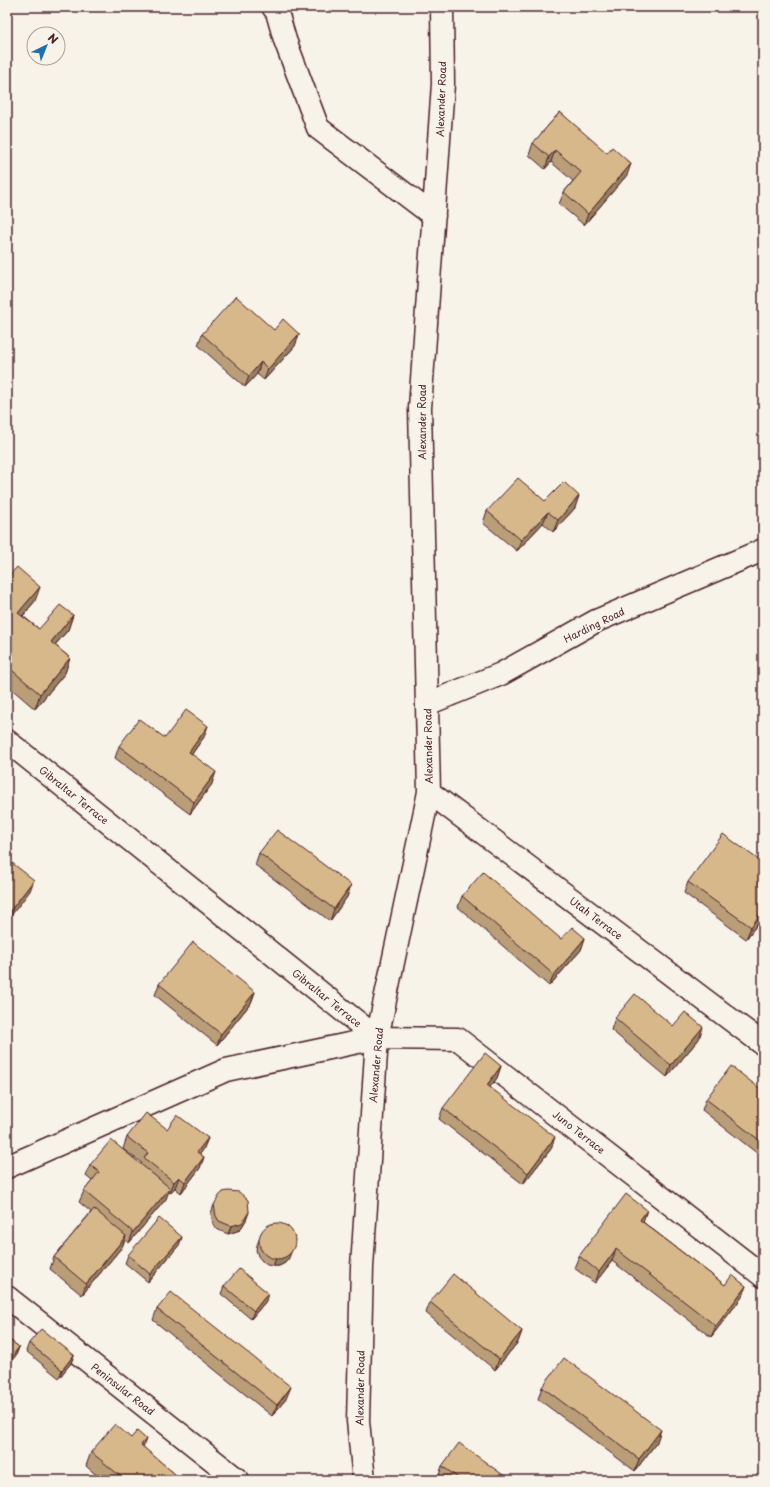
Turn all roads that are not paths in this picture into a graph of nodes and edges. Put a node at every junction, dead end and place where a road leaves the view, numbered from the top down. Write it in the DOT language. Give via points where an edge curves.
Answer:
graph roads {
  1 [pos="273,7"];
  2 [pos="442,7"];
  3 [pos="434,216"];
  4 [pos="763,550"];
  5 [pos="427,704"];
  6 [pos="7,741"];
  7 [pos="429,792"];
  8 [pos="377,1038"];
  9 [pos="763,1044"];
  10 [pos="7,1167"];
  11 [pos="763,1276"];
  12 [pos="7,1297"];
  13 [pos="238,1480"];
  14 [pos="364,1480"];
  1 -- 3 [label="lane" via="277,12 318,128"];
  2 -- 3 [label="lane, Alexander Road" via="443,84"];
  3 -- 5 [label="lane, Alexander Road" via="420,408"];
  4 -- 5 [label="lane, Harding Road" via="596,621 501,674"];
  5 -- 7 [label="lane, Alexander Road"];
  6 -- 8 [label="lane, Gibraltar Terrace"];
  7 -- 8 [label="lane, Alexander Road"];
  7 -- 9 [label="lane, Utah Terrace"];
  8 -- 10 [label="lane, Gibraltar Terrace" via="226,1070"];
  8 -- 11 [label="lane, Juno Terrace" via="458,1038"];
  8 -- 14 [label="lane, Alexander Road" via="362,1267 358,1421"];
  12 -- 13 [label="lane, Peninsular Road"];
}
